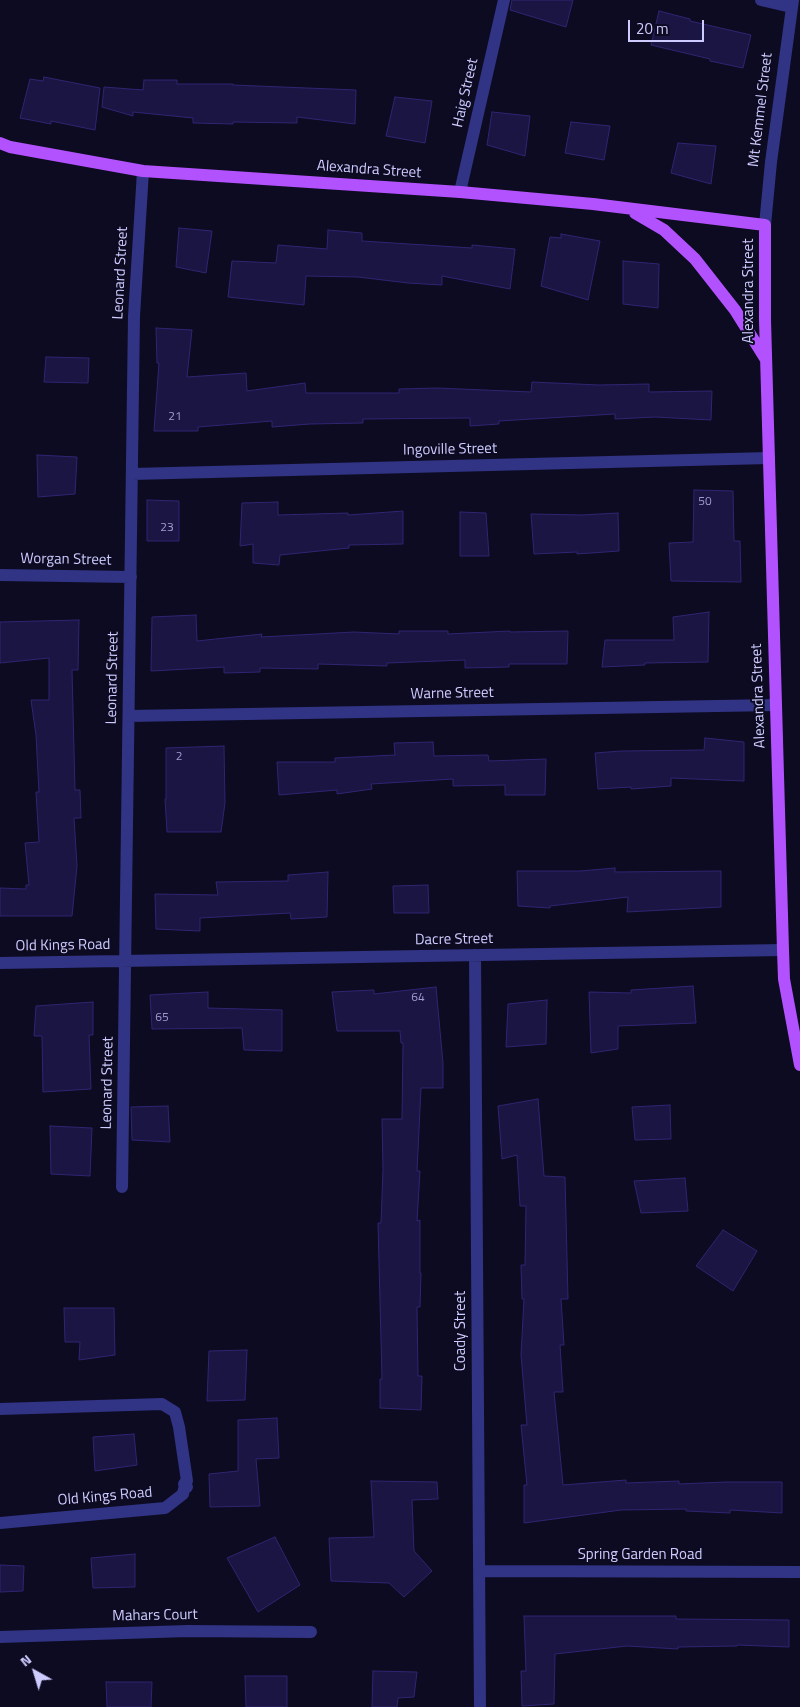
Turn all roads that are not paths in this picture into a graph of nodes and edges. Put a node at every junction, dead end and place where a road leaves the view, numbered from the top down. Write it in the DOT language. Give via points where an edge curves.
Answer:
graph roads {
  1 [pos="504,0"];
  2 [pos="761,0"];
  3 [pos="792,4"];
  4 [pos="3,146"];
  5 [pos="144,171"];
  6 [pos="460,192"];
  7 [pos="629,209"];
  8 [pos="765,225"];
  9 [pos="766,360"];
  10 [pos="769,458"];
  11 [pos="132,474"];
  12 [pos="0,575"];
  13 [pos="131,577"];
  14 [pos="776,705"];
  15 [pos="129,716"];
  16 [pos="783,950"];
  17 [pos="475,956"];
  18 [pos="126,961"];
  19 [pos="0,963"];
  20 [pos="800,1065"];
  21 [pos="122,1187"];
  22 [pos="0,1408"];
  23 [pos="0,1523"];
  24 [pos="479,1571"];
  25 [pos="800,1572"];
  26 [pos="311,1632"];
  27 [pos="0,1638"];
  28 [pos="480,1707"];
  1 -- 6 [label="street, Haig Street"];
  2 -- 3 [label="street"];
  3 -- 8 [label="street, Mt Kemmel Street"];
  4 -- 5 [label="main road, Alexandra Street"];
  5 -- 6 [label="main road, Alexandra Street"];
  5 -- 11 [label="street, Leonard Street" via="135,284"];
  6 -- 7 [label="main road, Alexandra Street"];
  7 -- 8 [label="main road, Alexandra Street"];
  7 -- 9 [label="main road" via="664,230 695,259 735,310"];
  8 -- 9 [label="main road, Alexandra Street"];
  9 -- 10 [label="main road, Alexandra Street"];
  10 -- 11 [label="street, Ingoville Street"];
  10 -- 14 [label="main road, Alexandra Street"];
  11 -- 13 [label="street, Leonard Street"];
  12 -- 13 [label="street, Worgan Street"];
  13 -- 15 [label="street, Leonard Street"];
  14 -- 15 [label="street, Warne Street"];
  14 -- 16 [label="main road, Alexandra Street"];
  15 -- 18 [label="street, Leonard Street"];
  16 -- 17 [label="street, Dacre Street"];
  16 -- 20 [label="main road, Alexandra Street" via="784,979"];
  17 -- 18 [label="street, Dacre Street"];
  17 -- 24 [label="street, Coady Street"];
  18 -- 19 [label="street, Old Kings Road"];
  18 -- 21 [label="street, Leonard Street"];
  22 -- 23 [label="street, Old Kings Road" via="162,1404 175,1412 187,1481 183,1494 165,1508"];
  24 -- 25 [label="street, Spring Garden Road"];
  24 -- 28 [label="street, Coady Street"];
  26 -- 27 [label="street, Mahars Court" via="188,1631"];
}
